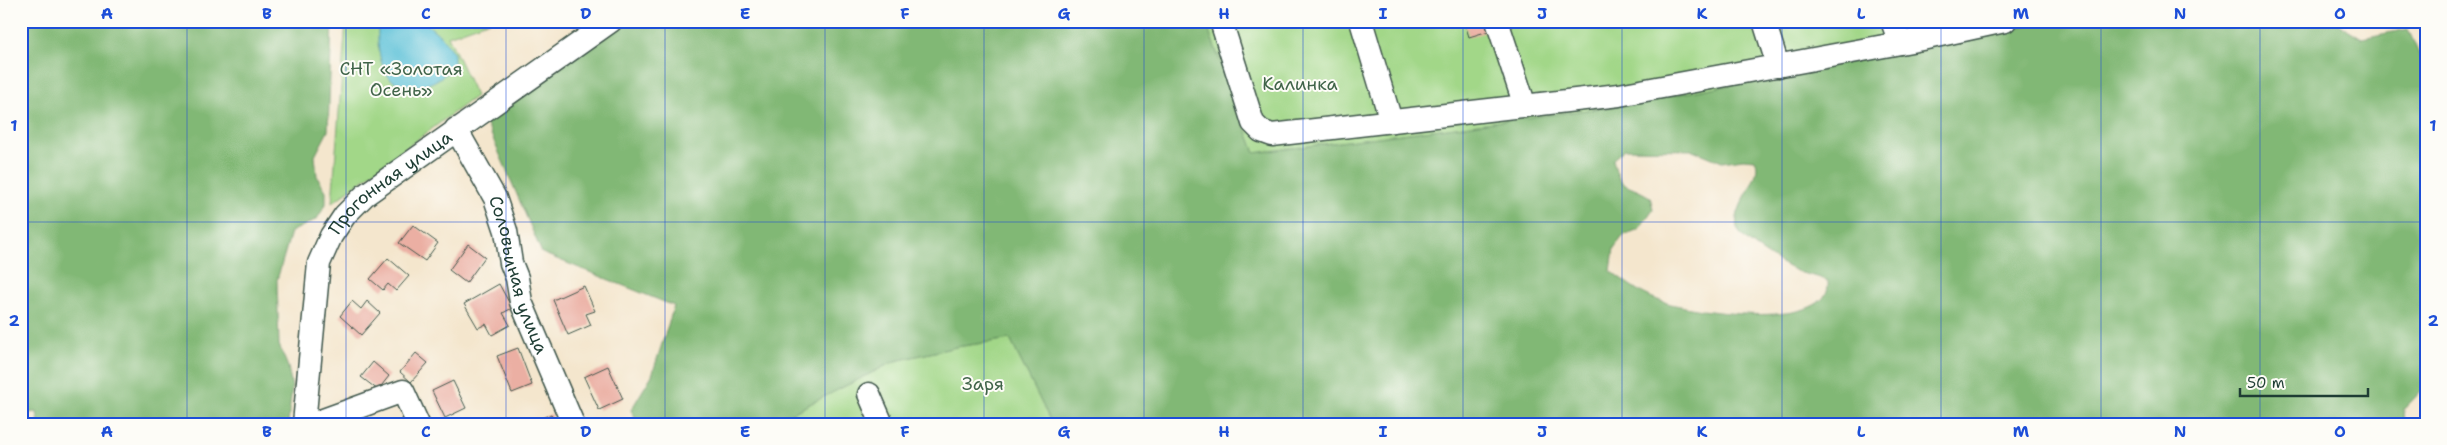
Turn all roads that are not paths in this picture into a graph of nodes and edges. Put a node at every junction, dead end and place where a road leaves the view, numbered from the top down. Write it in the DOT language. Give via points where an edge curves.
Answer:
graph roads {
  1 [pos="611,21"];
  2 [pos="1220,21"];
  3 [pos="1361,21"];
  4 [pos="1497,21"];
  5 [pos="1764,21"];
  6 [pos="1892,21"];
  7 [pos="2005,21"];
  8 [pos="1900,44"];
  9 [pos="1778,66"];
  10 [pos="1525,106"];
  11 [pos="1391,121"];
  12 [pos="456,130"];
  13 [pos="869,394"];
  14 [pos="304,424"];
  15 [pos="312,424"];
  16 [pos="418,424"];
  17 [pos="573,424"];
  18 [pos="882,424"];
  1 -- 12 [label="street, Прогонная улица"];
  2 -- 11 [label="street" via="1253,123 1261,131 1272,135"];
  3 -- 11 [label="street"];
  4 -- 10 [label="street"];
  5 -- 9 [label="street"];
  6 -- 8 [label="street"];
  7 -- 8 [label="street"];
  8 -- 9 [label="street"];
  9 -- 10 [label="street" via="1619,95"];
  10 -- 11 [label="street"];
  12 -- 14 [label="street, Прогонная улица" via="365,195 331,236 319,263"];
  12 -- 17 [label="street, Соловьиная улица" via="494,198 506,231 521,302"];
  13 -- 18 [label="street"];
  15 -- 16 [label="street" via="404,391"];
}
